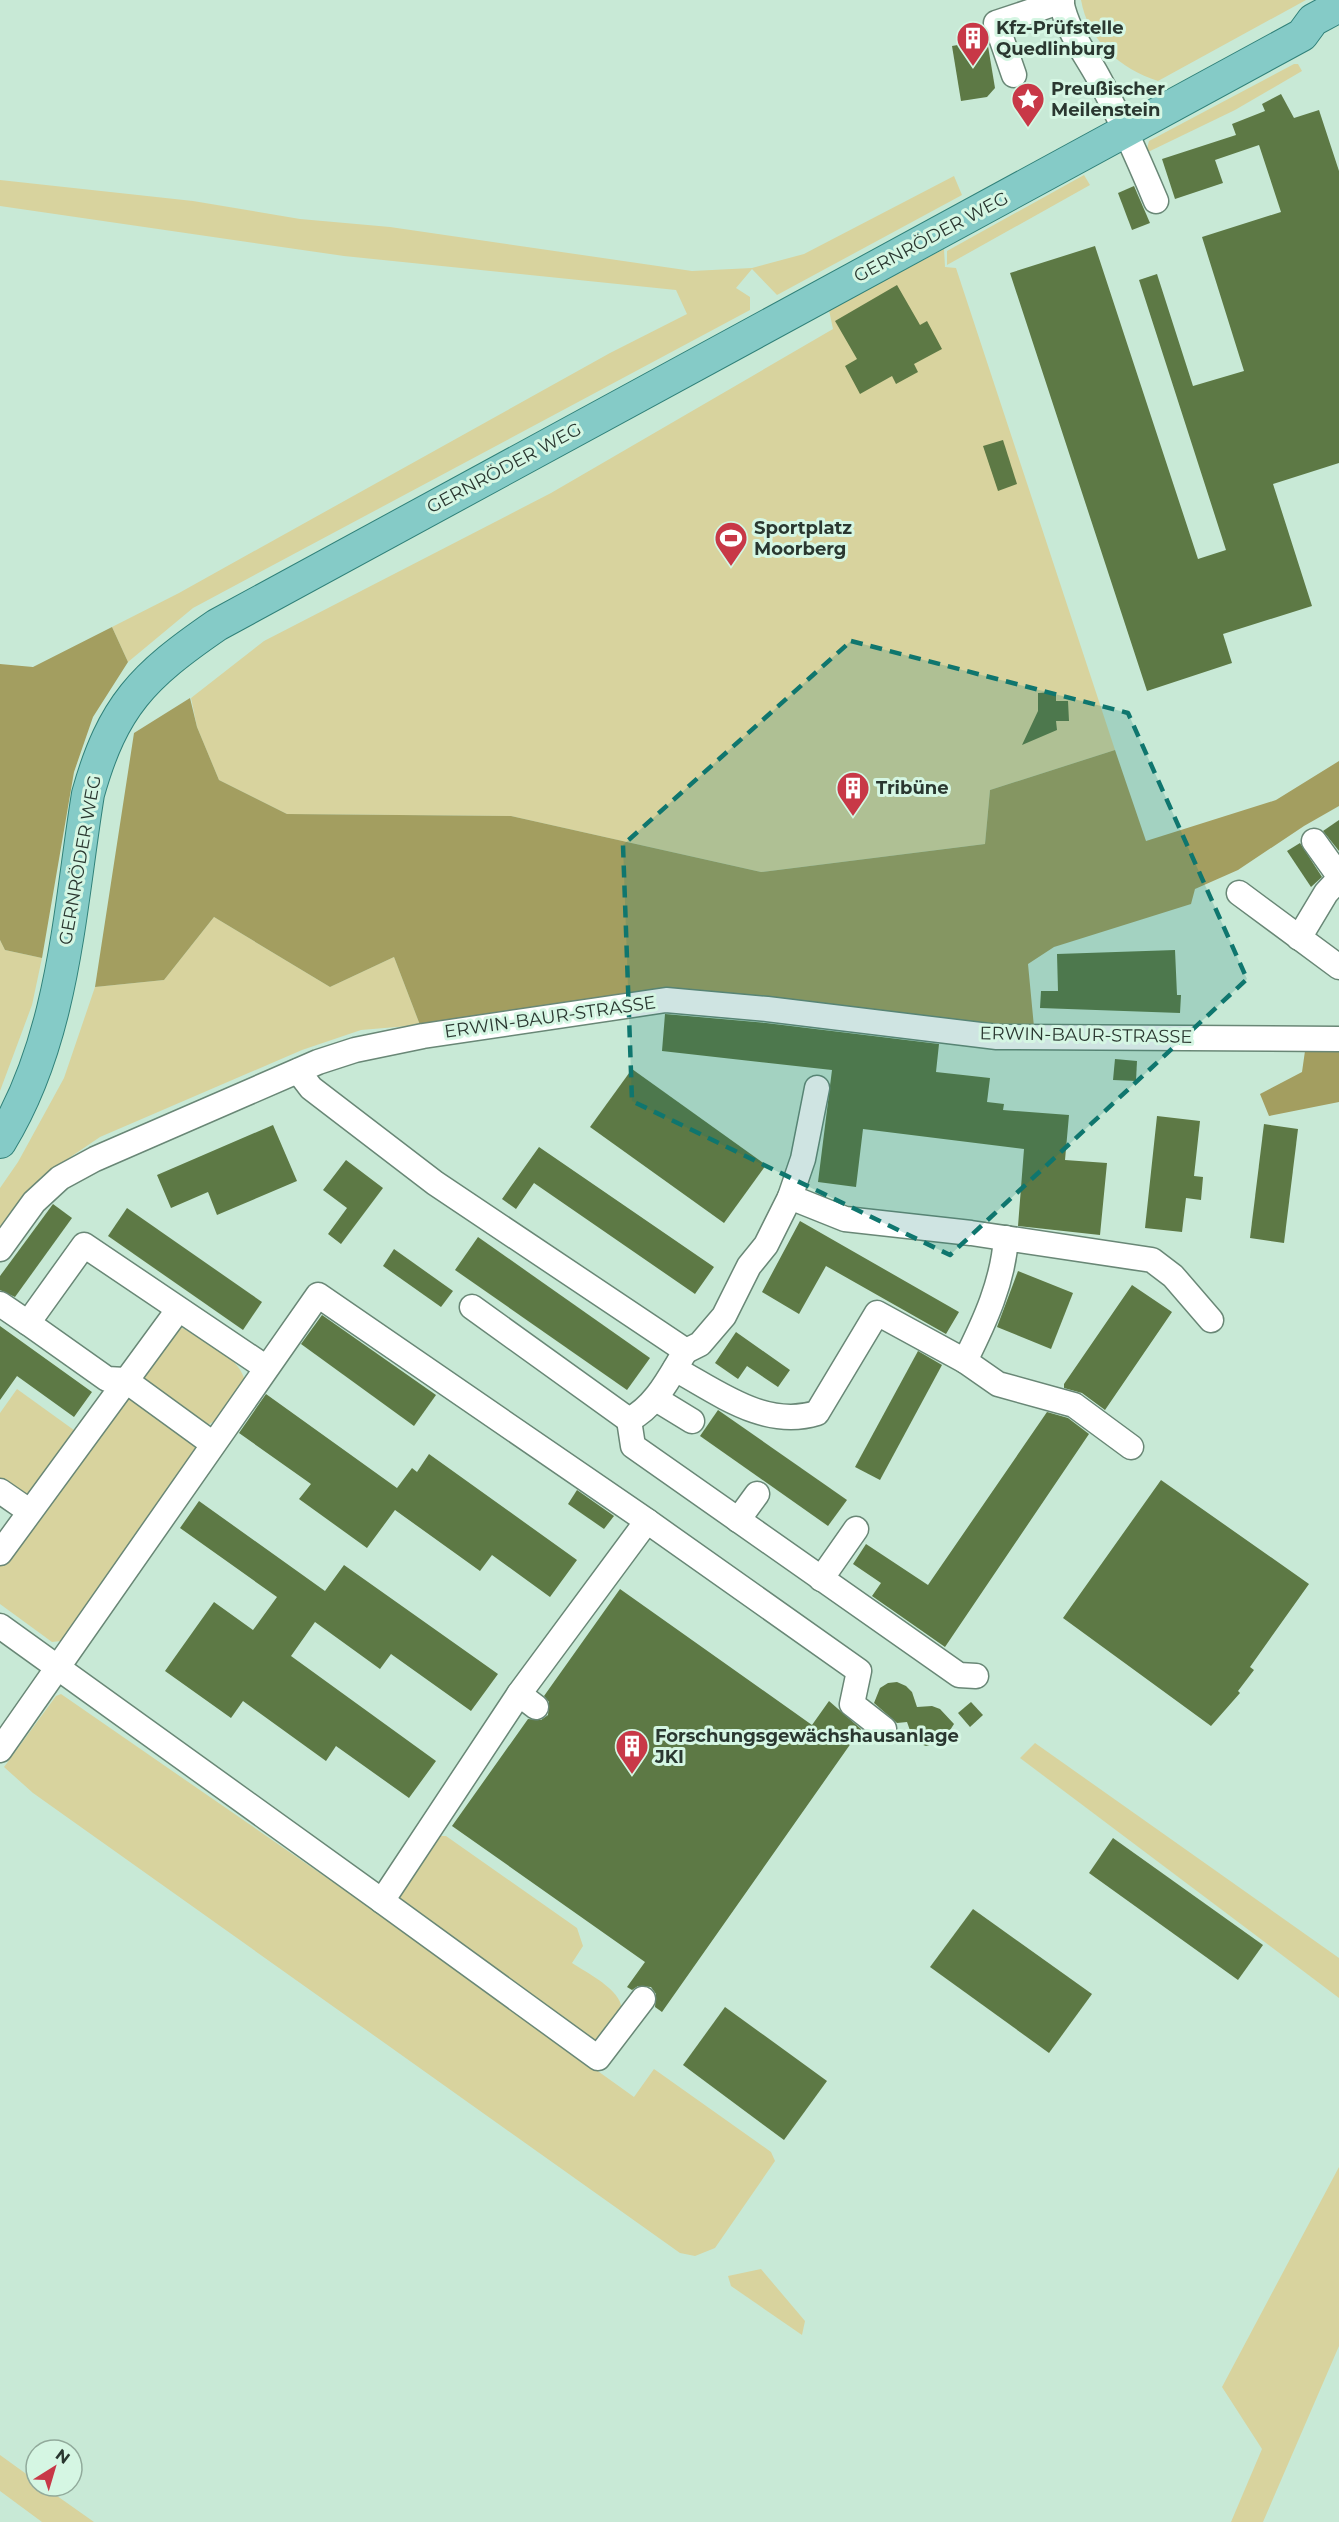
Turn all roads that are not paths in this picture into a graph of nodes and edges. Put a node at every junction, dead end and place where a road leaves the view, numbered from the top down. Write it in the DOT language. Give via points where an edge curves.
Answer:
graph roads {
  1 [pos="1061,1"];
  2 [pos="1339,6"];
  3 [pos="1339,26"];
  4 [pos="1302,35"];
  5 [pos="1014,75"];
  6 [pos="1125,132"];
  7 [pos="1156,201"];
  8 [pos="1314,841"];
  9 [pos="1339,878"];
  10 [pos="1239,893"];
  11 [pos="1299,938"];
  12 [pos="1339,967"];
  13 [pos="1339,1039"];
  14 [pos="298,1071"];
  15 [pos="817,1088"];
  16 [pos="0,1142"];
  17 [pos="790,1197"];
  18 [pos="1006,1238"];
  19 [pos="0,1249"];
  20 [pos="0,1304"];
  21 [pos="472,1307"];
  22 [pos="178,1310"];
  23 [pos="1211,1320"];
  24 [pos="27,1323"];
  25 [pos="680,1360"];
  26 [pos="965,1361"];
  27 [pos="265,1367"];
  28 [pos="125,1380"];
  29 [pos="656,1399"];
  30 [pos="630,1420"];
  31 [pos="692,1420"];
  32 [pos="213,1444"];
  33 [pos="1131,1447"];
  34 [pos="0,1491"];
  35 [pos="757,1494"];
  36 [pos="29,1511"];
  37 [pos="738,1520"];
  38 [pos="647,1521"];
  39 [pos="856,1529"];
  40 [pos="0,1553"];
  41 [pos="821,1579"];
  42 [pos="0,1626"];
  43 [pos="58,1667"];
  44 [pos="976,1676"];
  45 [pos="884,1729"];
  46 [pos="0,1750"];
  47 [pos="382,1901"];
  48 [pos="643,1999"];
  1 -- 5 [label="street" via="996,23"];
  1 -- 6 [label="street" via="1073,35"];
  2 -- 4 [label="main road, GERNRÖDER WEG" via="1313,20"];
  3 -- 4 [label="main road, GERNRÖDER WEG" via="1322,36"];
  4 -- 6 [label="main road, GERNRÖDER WEG"];
  6 -- 7 [label="street"];
  6 -- 16 [label="main road, GERNRÖDER WEG" via="266,597 217,625 149,676 111,728 97,763 88,794 56,1003 36,1070"];
  8 -- 9 [label="street"];
  9 -- 11 [label="street" via="1326,892"];
  10 -- 11 [label="street"];
  11 -- 12 [label="street"];
  13 -- 14 [label="street, ERWIN-BAUR-STRASSE" via="997,1037 666,1000 423,1036 355,1050"];
  14 -- 19 [label="street, ERWIN-BAUR-STRASSE" via="60,1178 34,1202"];
  14 -- 25 [label="street" via="311,1088 435,1183"];
  15 -- 17 [label="street" via="803,1159"];
  17 -- 18 [label="street" via="845,1220"];
  17 -- 25 [label="street" via="766,1245 748,1266 724,1316"];
  18 -- 23 [label="street" via="1152,1260 1173,1276"];
  18 -- 26 [label="street" via="1004,1267"];
  20 -- 24 [label="street"];
  21 -- 30 [label="street"];
  22 -- 24 [label="street" via="84,1245"];
  22 -- 27 [label="street"];
  22 -- 28 [label="street"];
  24 -- 28 [label="street" via="107,1379"];
  25 -- 26 [label="street" via="740,1405 772,1416 797,1419 817,1413 877,1313"];
  25 -- 29 [label="street"];
  26 -- 33 [label="street" via="998,1384 1074,1405"];
  27 -- 32 [label="street"];
  27 -- 38 [label="street" via="318,1295"];
  28 -- 32 [label="street"];
  28 -- 36 [label="street"];
  29 -- 30 [label="street"];
  29 -- 31 [label="street"];
  30 -- 37 [label="street" via="633,1446"];
  32 -- 43 [label="street"];
  34 -- 36 [label="street"];
  35 -- 37 [label="street"];
  36 -- 40 [label="street"];
  37 -- 41 [label="street"];
  38 -- 45 [label="street" via="859,1671 852,1704"];
  38 -- 47 [label="street" via="528,1700"];
  39 -- 41 [label="street"];
  41 -- 44 [label="street" via="958,1676"];
  42 -- 43 [label="street"];
  43 -- 46 [label="street"];
  43 -- 47 [label="street"];
  47 -- 48 [label="street" via="598,2058"];
}
